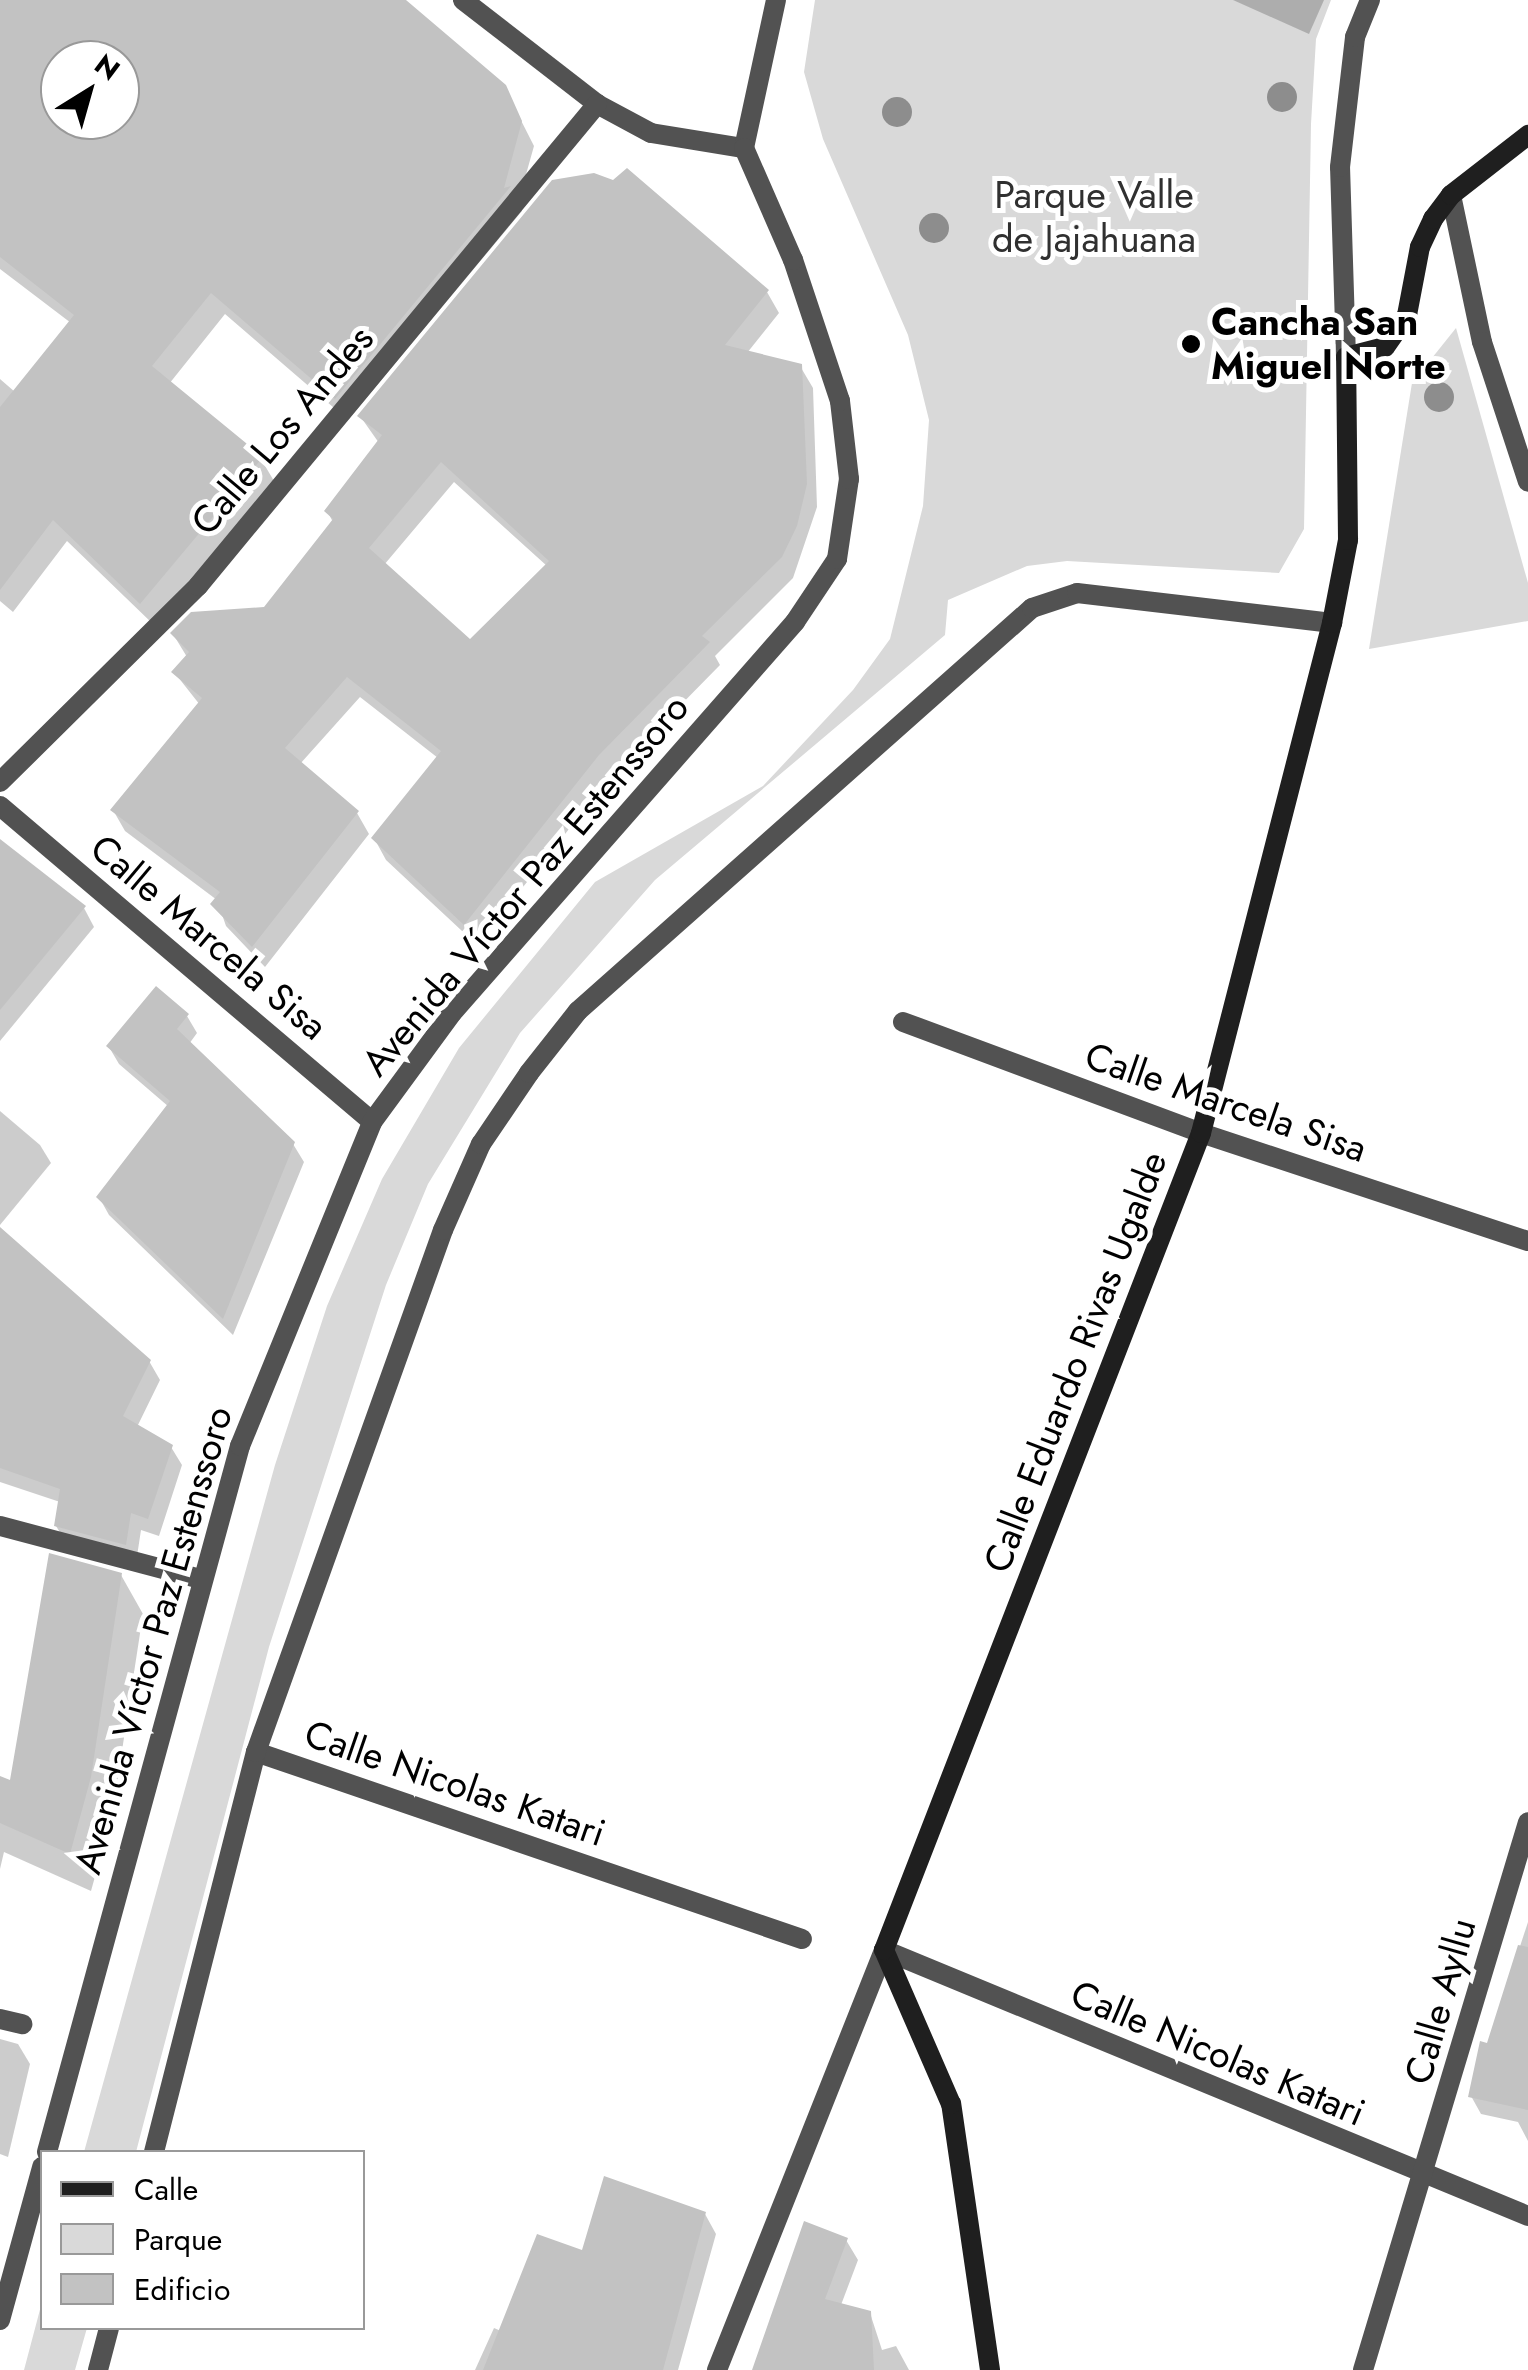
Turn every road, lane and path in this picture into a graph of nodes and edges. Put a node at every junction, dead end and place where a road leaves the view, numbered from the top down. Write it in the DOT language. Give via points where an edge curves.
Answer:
graph roads {
  1 [pos="463,0"];
  2 [pos="776,0"];
  3 [pos="1370,0"];
  4 [pos="597,104"];
  5 [pos="1528,135"];
  6 [pos="744,148"];
  7 [pos="1450,196"];
  8 [pos="1346,357"];
  9 [pos="1528,482"];
  10 [pos="1332,623"];
  11 [pos="0,782"];
  12 [pos="0,806"];
  13 [pos="904,1022"];
  14 [pos="372,1122"];
  15 [pos="1202,1133"];
  16 [pos="1528,1242"];
  17 [pos="0,1526"];
  18 [pos="200,1580"];
  19 [pos="256,1752"];
  20 [pos="1528,1822"];
  21 [pos="802,1940"];
  22 [pos="884,1950"];
  23 [pos="0,2019"];
  24 [pos="22,2024"];
  25 [pos="47,2150"];
  26 [pos="155,2150"];
  27 [pos="40,2174"];
  28 [pos="1425,2178"];
  29 [pos="1528,2216"];
  30 [pos="0,2320"];
  31 [pos="108,2330"];
  32 [pos="98,2370"];
  33 [pos="717,2370"];
  34 [pos="990,2370"];
  35 [pos="1363,2370"];
  1 -- 4 [label="street"];
  2 -- 6 [label="street"];
  3 -- 8 [label="street" via="1355,37 1340,167"];
  4 -- 6 [label="street" via="651,133"];
  4 -- 11 [label="street, Calle Los Andes" via="198,586"];
  5 -- 7 [label="street"];
  6 -- 14 [label="street, Avenida Víctor Paz Estenssoro" via="793,260 840,401 849,479 836,559 810,604 452,1013"];
  7 -- 8 [label="street" via="1420,247 1408,315 1385,346"];
  7 -- 9 [label="street" via="1482,342"];
  8 -- 10 [label="street, Calle Eduardo Rivas Ugalde" via="1348,540"];
  10 -- 15 [label="street, Calle Eduardo Rivas Ugalde"];
  10 -- 19 [label="street" via="1076,592 1032,608 578,1011 481,1144 443,1230"];
  12 -- 14 [label="street, Calle Marcela Sisa"];
  13 -- 15 [label="street, Calle Marcela Sisa"];
  14 -- 18 [label="street, Avenida Víctor Paz Estenssoro" via="240,1446"];
  15 -- 16 [label="street, Calle Marcela Sisa"];
  15 -- 22 [label="street, Calle Eduardo Rivas Ugalde"];
  17 -- 18 [label="street"];
  18 -- 25 [label="street, Avenida Víctor Paz Estenssoro"];
  19 -- 21 [label="street, Calle Nicolas Katari"];
  19 -- 26 [label="street"];
  20 -- 28 [label="street, Calle Ayllu"];
  22 -- 28 [label="street, Calle Nicolas Katari"];
  22 -- 33 [label="street"];
  22 -- 34 [label="street" via="951,2104"];
  23 -- 24 [label="street"];
  27 -- 30 [label="street"];
  28 -- 29 [label="street, Calle Nicolas Katari"];
  28 -- 35 [label="street, Calle Ayllu"];
  31 -- 32 [label="street"];
}
